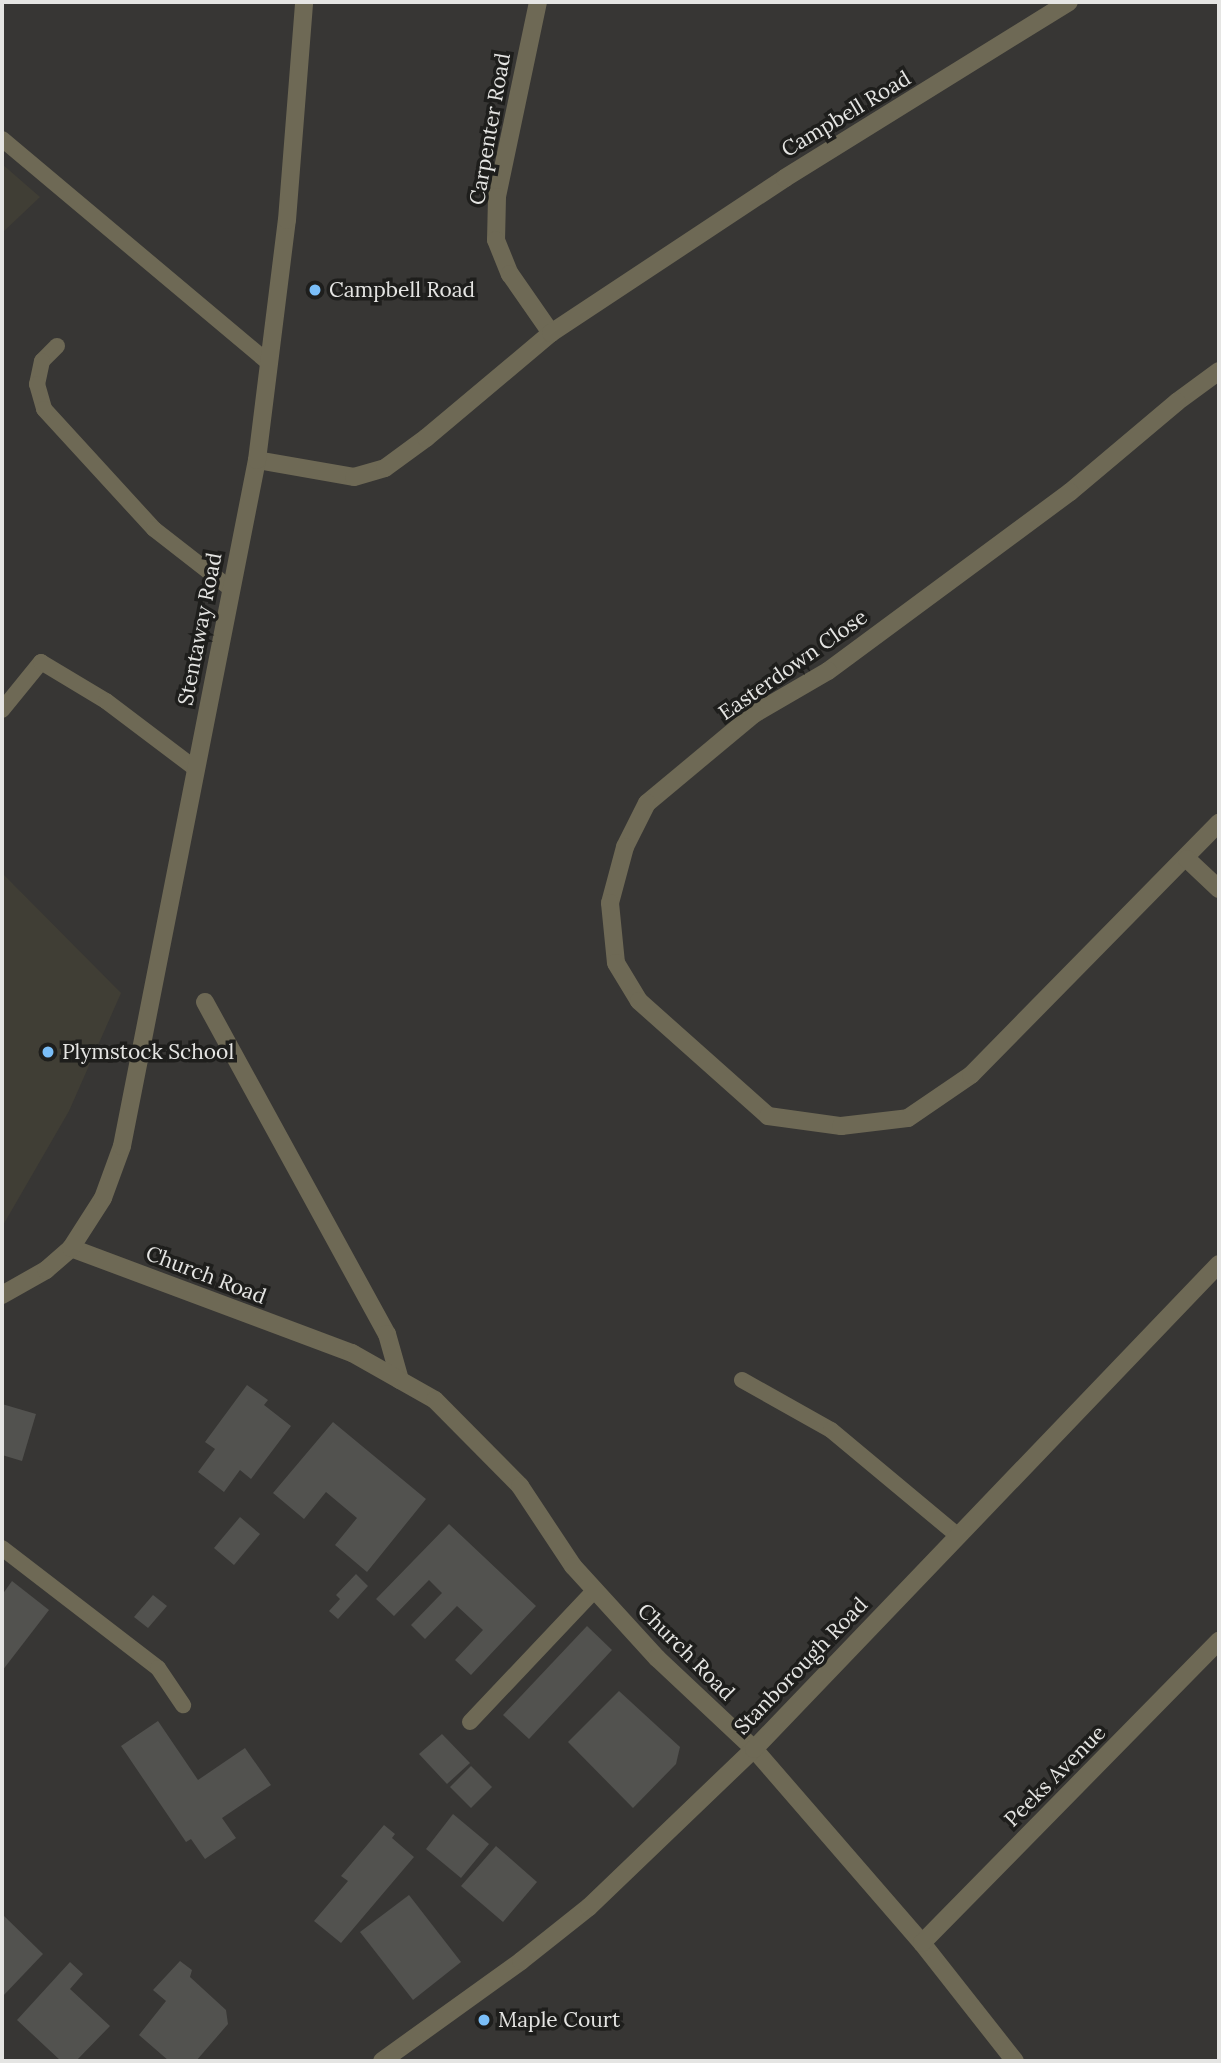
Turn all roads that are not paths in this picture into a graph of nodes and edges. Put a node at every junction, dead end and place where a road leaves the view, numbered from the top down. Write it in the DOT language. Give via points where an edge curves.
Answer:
graph roads {
  1 [pos="304,2"];
  2 [pos="538,2"];
  3 [pos="1069,2"];
  4 [pos="2,139"];
  5 [pos="551,333"];
  6 [pos="57,346"];
  7 [pos="269,363"];
  8 [pos="1219,371"];
  9 [pos="257,460"];
  10 [pos="231,589"];
  11 [pos="2,710"];
  12 [pos="196,769"];
  13 [pos="1219,823"];
  14 [pos="1187,859"];
  15 [pos="1219,889"];
  16 [pos="205,1002"];
  17 [pos="71,1248"];
  18 [pos="1219,1264"];
  19 [pos="2,1295"];
  20 [pos="400,1380"];
  21 [pos="742,1380"];
  22 [pos="958,1536"];
  23 [pos="2,1548"];
  24 [pos="595,1590"];
  25 [pos="1219,1641"];
  26 [pos="183,1705"];
  27 [pos="470,1722"];
  28 [pos="754,1749"];
  29 [pos="922,1943"];
  30 [pos="382,2061"];
  31 [pos="1015,2061"];
  1 -- 7 [label="street, Stentaway Road" via="287,220"];
  2 -- 5 [label="street, Carpenter Road" via="498,197 496,240 510,274"];
  3 -- 5 [label="street, Campbell Road" via="785,178"];
  4 -- 7 [label="lane"];
  5 -- 9 [label="street, Campbell Road" via="385,468 354,477"];
  6 -- 10 [label="lane" via="42,361 37,384 44,409 154,529"];
  7 -- 9 [label="street, Stentaway Road"];
  8 -- 14 [label="street, Easterdown Close" via="1070,492 839,663 754,714 647,803 625,847 610,903 616,963 639,1001 768,1116 841,1126 908,1118 971,1075"];
  9 -- 10 [label="street, Stentaway Road"];
  10 -- 12 [label="street, Stentaway Road"];
  11 -- 12 [label="lane" via="41,662 106,701"];
  12 -- 17 [label="street, Stentaway Road" via="122,1146 103,1198"];
  13 -- 14 [label="street, Easterdown Close"];
  14 -- 15 [label="street"];
  16 -- 20 [label="street" via="387,1334"];
  17 -- 19 [label="street" via="46,1270"];
  17 -- 20 [label="street, Church Road" via="352,1353"];
  18 -- 22 [label="street, Stanborough Road"];
  20 -- 24 [label="street, Church Road" via="435,1401 520,1486 573,1566"];
  21 -- 22 [label="lane" via="831,1430"];
  22 -- 28 [label="street, Stanborough Road"];
  23 -- 26 [label="lane" via="158,1668"];
  24 -- 27 [label="lane"];
  24 -- 28 [label="street, Church Road" via="657,1658"];
  25 -- 29 [label="street, Peeks Avenue"];
  28 -- 29 [label="street, Church Road"];
  28 -- 30 [label="street, Stanborough Road" via="589,1907"];
  29 -- 31 [label="street, Church Road"];
}
